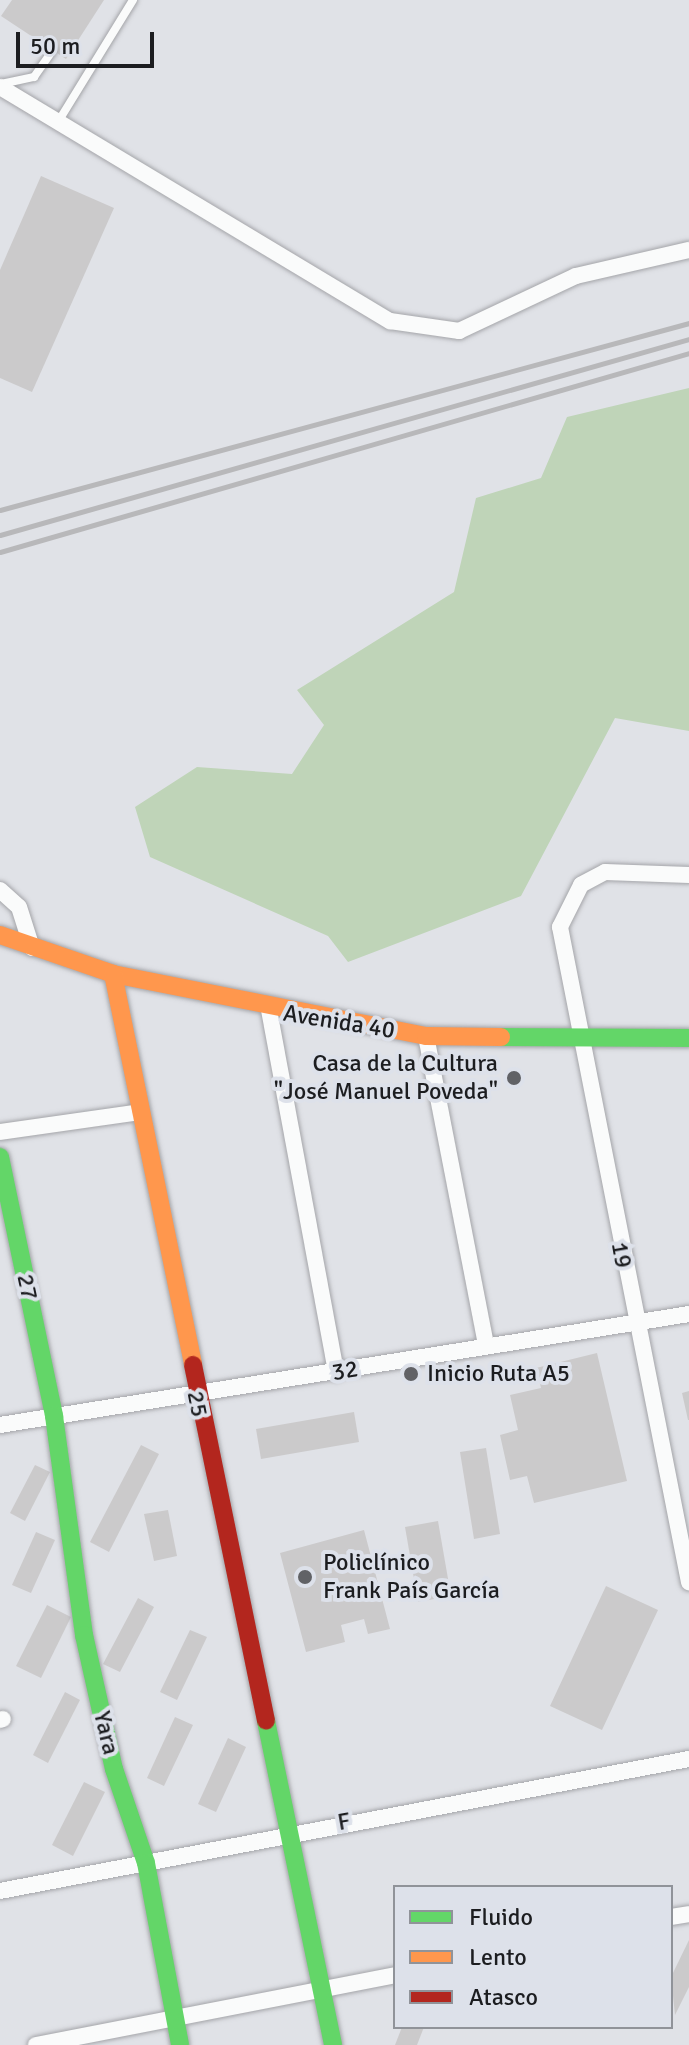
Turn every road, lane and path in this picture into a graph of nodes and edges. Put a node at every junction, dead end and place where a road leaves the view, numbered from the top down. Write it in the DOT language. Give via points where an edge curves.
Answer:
graph roads {
  1 [pos="133,0"];
  2 [pos="53,50"];
  3 [pos="0,85"];
  4 [pos="58,123"];
  5 [pos="689,250"];
  6 [pos="689,875"];
  7 [pos="0,890"];
  8 [pos="0,935"];
  9 [pos="32,948"];
  10 [pos="113,974"];
  11 [pos="269,1010"];
  12 [pos="426,1036"];
  13 [pos="583,1038"];
  14 [pos="689,1038"];
  15 [pos="141,1112"];
  16 [pos="0,1132"];
  17 [pos="0,1157"];
  18 [pos="689,1314"];
  19 [pos="632,1323"];
  20 [pos="486,1345"];
  21 [pos="336,1373"];
  22 [pos="195,1395"];
  23 [pos="54,1416"];
  24 [pos="0,1425"];
  25 [pos="689,1582"];
  26 [pos="689,1759"];
  27 [pos="286,1833"];
  28 [pos="146,1863"];
  29 [pos="0,1891"];
  30 [pos="393,1975"];
  31 [pos="322,1990"];
  32 [pos="175,2019"];
  33 [pos="36,2045"];
  34 [pos="180,2045"];
  35 [pos="333,2045"];
  1 -- 4 [label="lane"];
  2 -- 3 [label="lane" via="34,77"];
  3 -- 4 [label="street"];
  4 -- 5 [label="street" via="390,321 459,331 576,276"];
  6 -- 13 [label="street, 19" via="605,872 581,885 560,927"];
  7 -- 9 [label="street" via="19,907"];
  8 -- 9 [label="street, Avenida 40"];
  9 -- 10 [label="street, Avenida 40"];
  10 -- 11 [label="street, Avenida 40"];
  10 -- 15 [label="street, 25"];
  11 -- 12 [label="street, Avenida 40"];
  11 -- 21 [label="street"];
  12 -- 13 [label="street, Avenida 40"];
  12 -- 20 [label="street"];
  13 -- 14 [label="street, Avenida 40"];
  13 -- 19 [label="street, 19"];
  15 -- 16 [label="street"];
  15 -- 22 [label="street, 25"];
  17 -- 23 [label="street, 27"];
  18 -- 19 [label="street, 32"];
  19 -- 20 [label="street, 32"];
  19 -- 25 [label="street, 19"];
  20 -- 21 [label="street, 32"];
  21 -- 22 [label="street, 32"];
  22 -- 23 [label="street, 32"];
  22 -- 27 [label="street, 25"];
  23 -- 24 [label="street, 32"];
  23 -- 28 [label="street, Yara" via="84,1635 114,1769"];
  26 -- 27 [label="street, F"];
  27 -- 28 [label="street, F"];
  27 -- 31 [label="street, 25"];
  28 -- 29 [label="street, F"];
  28 -- 32 [label="street, Yara"];
  30 -- 31 [label="street"];
  31 -- 32 [label="street"];
  31 -- 35 [label="street, 25"];
  32 -- 33 [label="street"];
  32 -- 34 [label="street, Yara"];
}
